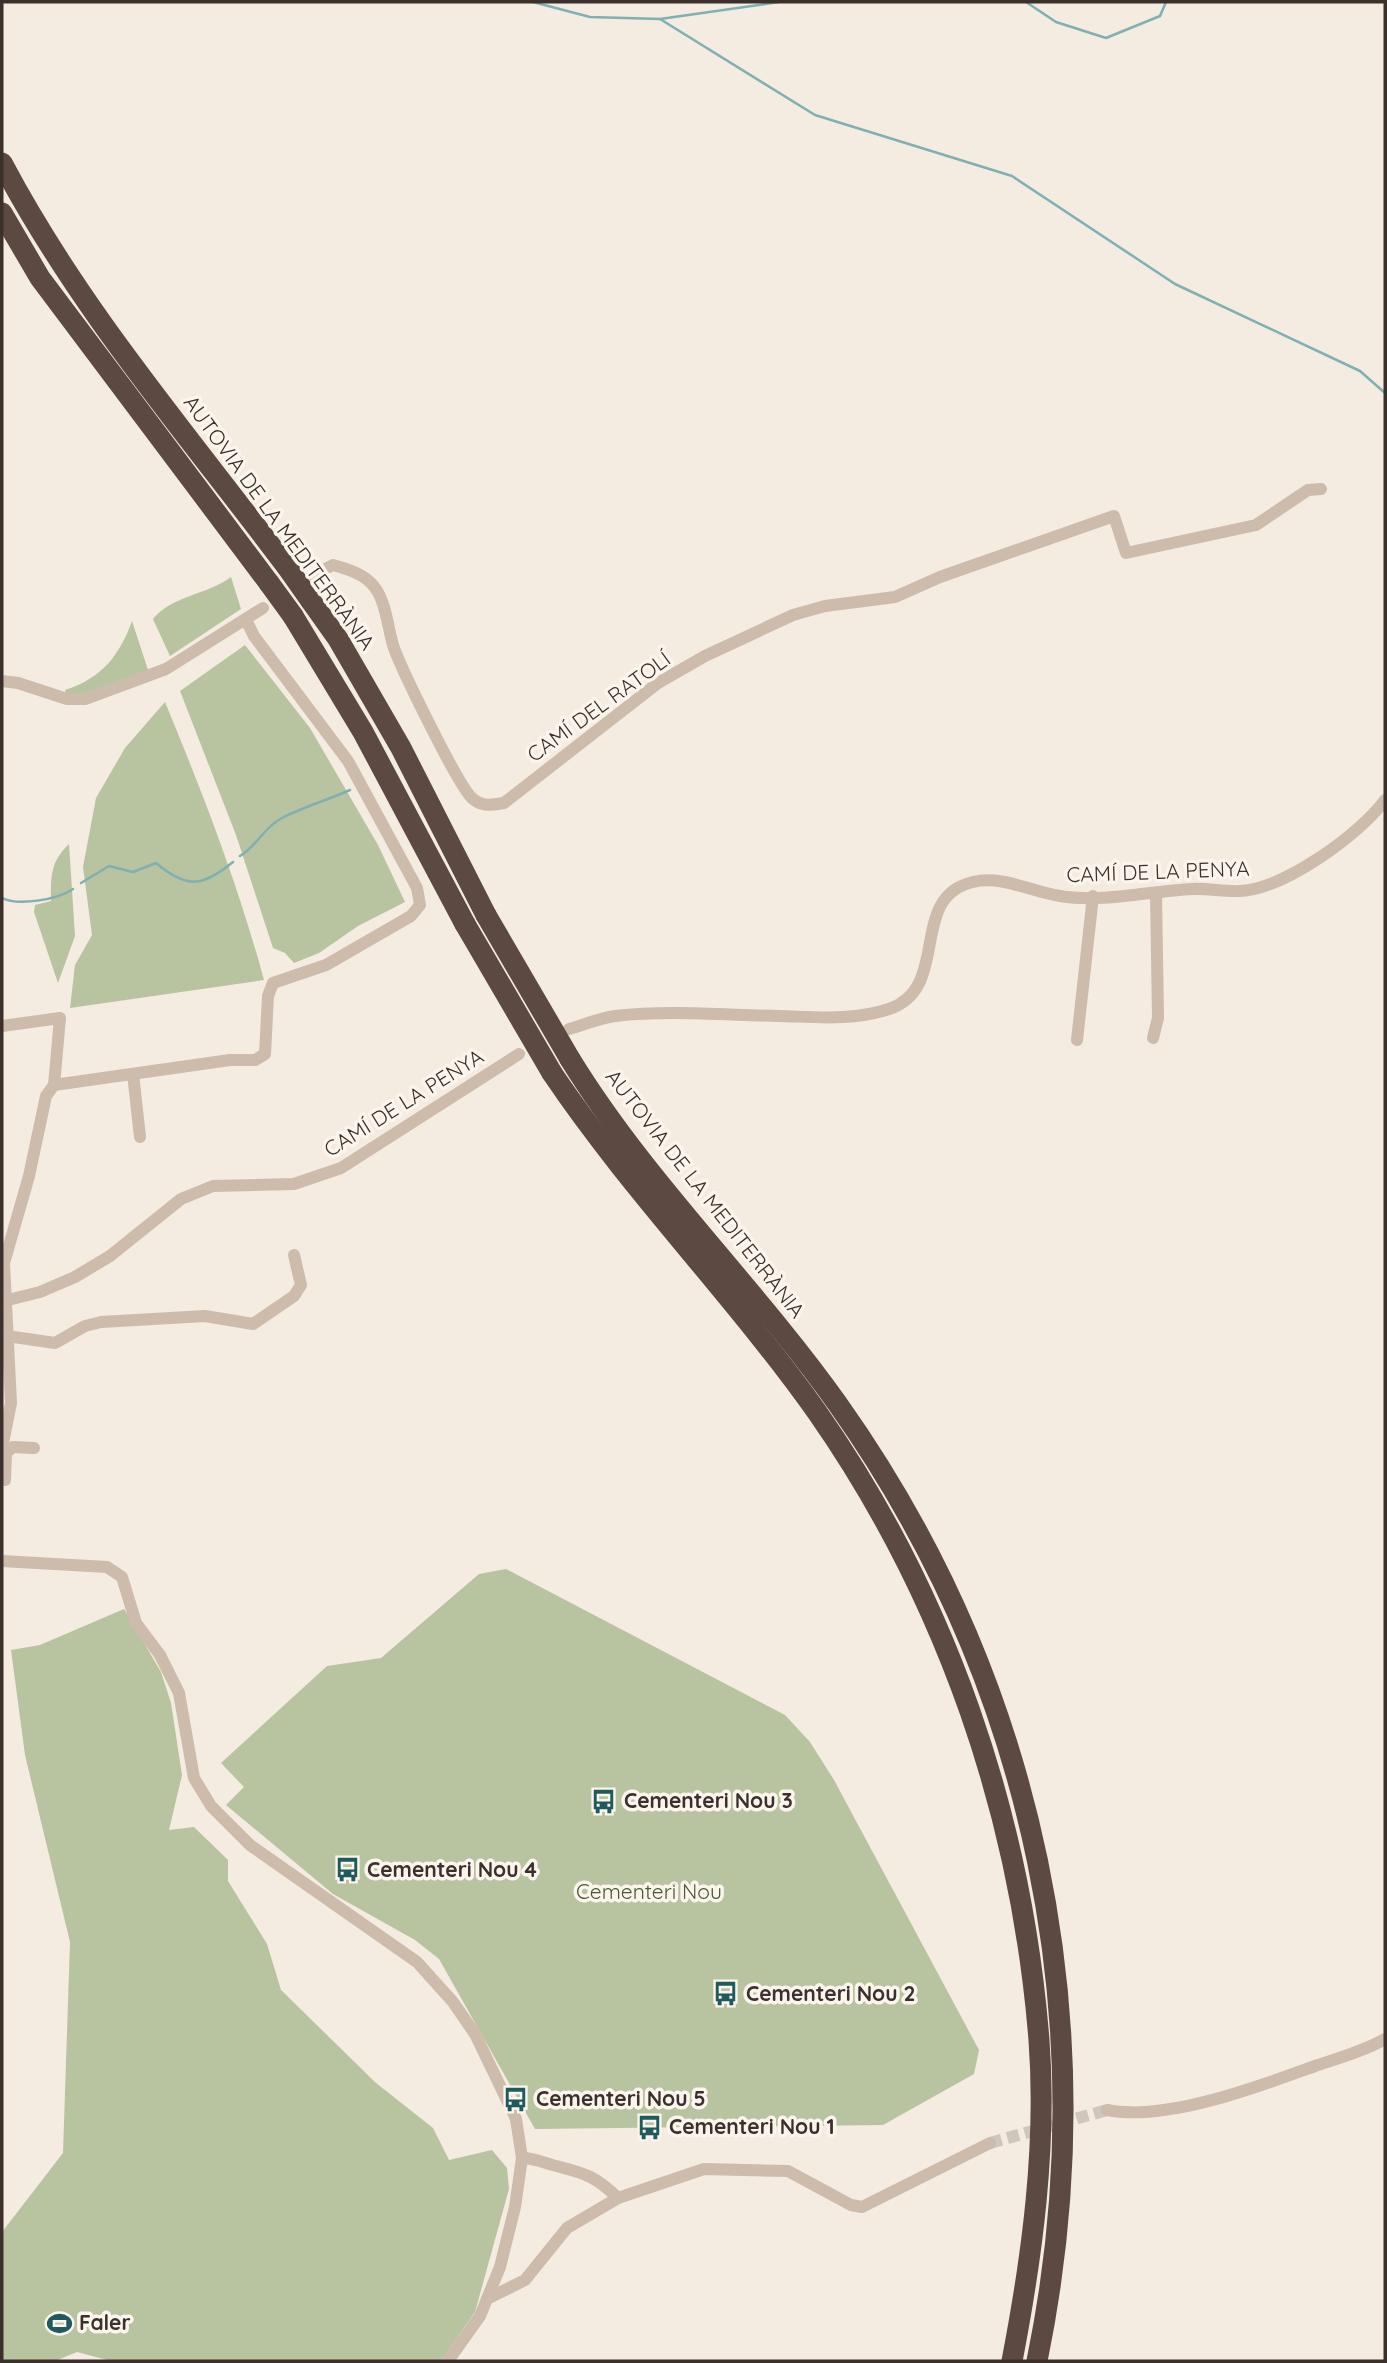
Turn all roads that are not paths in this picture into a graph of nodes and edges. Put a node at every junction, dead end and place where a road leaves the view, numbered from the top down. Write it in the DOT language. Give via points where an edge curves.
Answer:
graph roads {
  1 [pos="2,163"];
  2 [pos="2,213"];
  3 [pos="1321,489"];
  4 [pos="317,573"];
  5 [pos="262,608"];
  6 [pos="246,620"];
  7 [pos="2,681"];
  8 [pos="1385,800"];
  9 [pos="1156,893"];
  10 [pos="1093,896"];
  11 [pos="2,1026"];
  12 [pos="569,1029"];
  13 [pos="1153,1038"];
  14 [pos="1077,1040"];
  15 [pos="519,1054"];
  16 [pos="133,1074"];
  17 [pos="54,1085"];
  18 [pos="140,1138"];
  19 [pos="294,1255"];
  20 [pos="4,1301"];
  21 [pos="7,1336"];
  22 [pos="4,1446"];
  23 [pos="34,1448"];
  24 [pos="5,1480"];
  25 [pos="2,1561"];
  26 [pos="1385,2039"];
  27 [pos="1107,2110"];
  28 [pos="990,2143"];
  29 [pos="522,2158"];
  30 [pos="618,2198"];
  31 [pos="487,2299"];
  32 [pos="448,2361"];
  33 [pos="1012,2361"];
  34 [pos="1037,2361"];
  1 -- 34 [label="highway, AUTOVIA DE LA MEDITERRÀNIA, bridge" via="88,306 338,639 401,748 486,915 570,1059 637,1153 799,1353 877,1463 956,1611 1015,1768 1052,1931 1059,1991 1064,2144 1050,2299"];
  2 -- 33 [label="highway, AUTOVIA DE LA MEDITERRÀNIA, bridge" via="48,289 293,616 552,1073 626,1175 794,1381 857,1475 907,1562 969,1701 1013,1853 1039,2043 1034,2219"];
  3 -- 4 [label="street, CAMÍ DEL RATOLÍ" via="1308,491 1256,525 1126,553 1114,516 895,597 793,615 657,683 503,803 485,806 472,799 406,675 373,584 351,569 333,565"];
  5 -- 6 [label="street"];
  6 -- 7 [label="street" via="166,669 85,699 67,699"];
  6 -- 16 [label="street" via="348,761 417,888 420,905 411,916 326,965 274,984 268,996 265,1054 256,1060"];
  8 -- 9 [label="street, CAMÍ DE LA PENYA" via="1319,858 1263,887"];
  9 -- 10 [label="street, CAMÍ DE LA PENYA"];
  9 -- 13 [label="street" via="1158,1018"];
  10 -- 12 [label="street, CAMÍ DE LA PENYA" via="1062,897 988,879 948,893 938,910 927,968 918,987 892,1008 855,1018 662,1013 612,1017"];
  10 -- 14 [label="street"];
  11 -- 17 [label="street" via="60,1018"];
  15 -- 20 [label="street, CAMÍ DE LA PENYA" via="341,1168 294,1184 213,1186 181,1199 110,1256 75,1277"];
  16 -- 17 [label="street"];
  16 -- 18 [label="street"];
  17 -- 20 [label="street" via="47,1096 4,1263"];
  19 -- 21 [label="street" via="301,1285 294,1296 253,1324 205,1317 101,1322 55,1343"];
  20 -- 21 [label="street"];
  21 -- 22 [label="street" via="11,1403"];
  22 -- 23 [label="street"];
  22 -- 24 [label="street"];
  25 -- 29 [label="street" via="107,1567 122,1577 136,1623 160,1655 179,1693 194,1778 211,1806 250,1845 416,1962 453,2002 475,2034 516,2119"];
  26 -- 27 [label="street" via="1248,2093 1172,2107"];
  28 -- 30 [label="street" via="862,2207 851,2206 788,2171 773,2169 704,2169"];
  29 -- 30 [label="street" via="582,2171"];
  29 -- 31 [label="street" via="500,2267"];
  30 -- 31 [label="street" via="567,2228 525,2280"];
  31 -- 32 [label="street"];
}
